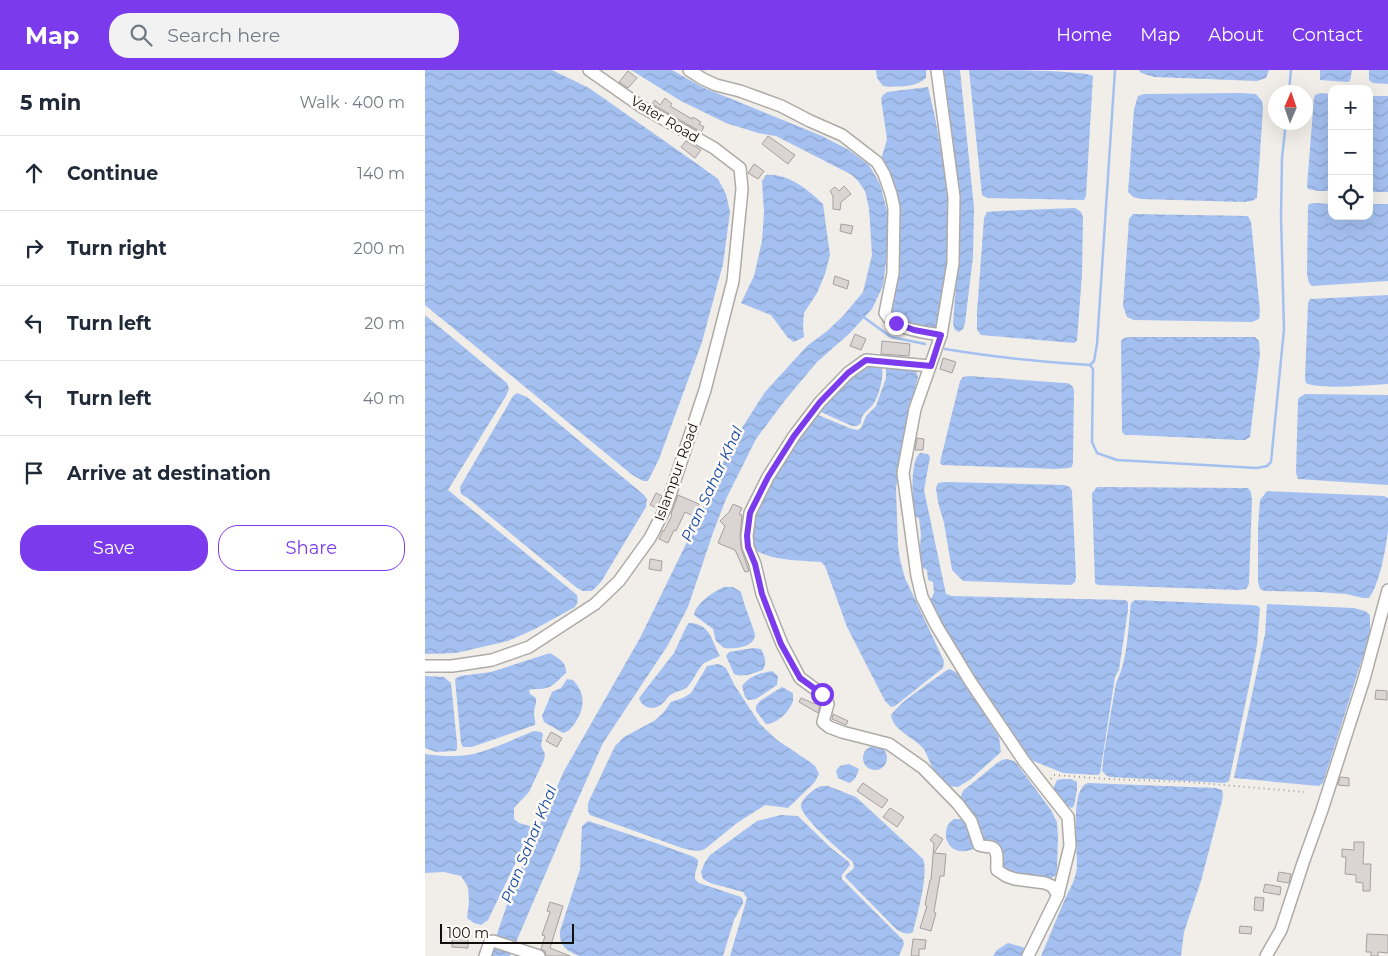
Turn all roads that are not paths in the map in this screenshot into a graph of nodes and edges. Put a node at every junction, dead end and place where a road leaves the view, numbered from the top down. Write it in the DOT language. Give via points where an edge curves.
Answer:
graph roads {
  1 [pos="589,70"];
  2 [pos="689,70"];
  3 [pos="937,70"];
  4 [pos="740,168"];
  5 [pos="941,335"];
  6 [pos="931,366"];
  7 [pos="1388,590"];
  8 [pos="425,666"];
  9 [pos="1058,895"];
  10 [pos="485,956"];
  11 [pos="539,956"];
  12 [pos="1028,956"];
  13 [pos="1266,956"];
  1 -- 4 [label="street, Vater Road" via="642,107 714,148"];
  2 -- 5 [label="street" via="716,85 761,98 842,135 877,162 894,208 893,273 885,313 896,323"];
  3 -- 5 [label="street" via="954,197 953,263"];
  4 -- 8 [label="street, Islampur Road" via="742,189 733,281 705,390 666,507 650,538 619,581 595,604 529,647 492,660"];
  5 -- 6 [label="street"];
  6 -- 9 [label="street" via="915,409 903,473 922,597 970,681 1068,817 1070,846"];
  6 -- 9 [label="street" via="866,360 848,373 820,402 768,477 750,513 748,547 781,644 800,678 822,694 828,704 823,722 842,732 889,744 923,768 971,821 979,844 995,850 997,870 1015,879 1045,883"];
  7 -- 13 [label="street" via="1364,679 1322,810 1281,930"];
  9 -- 12 [label="street"];
  10 -- 11 [label="street" via="493,941"];
}
